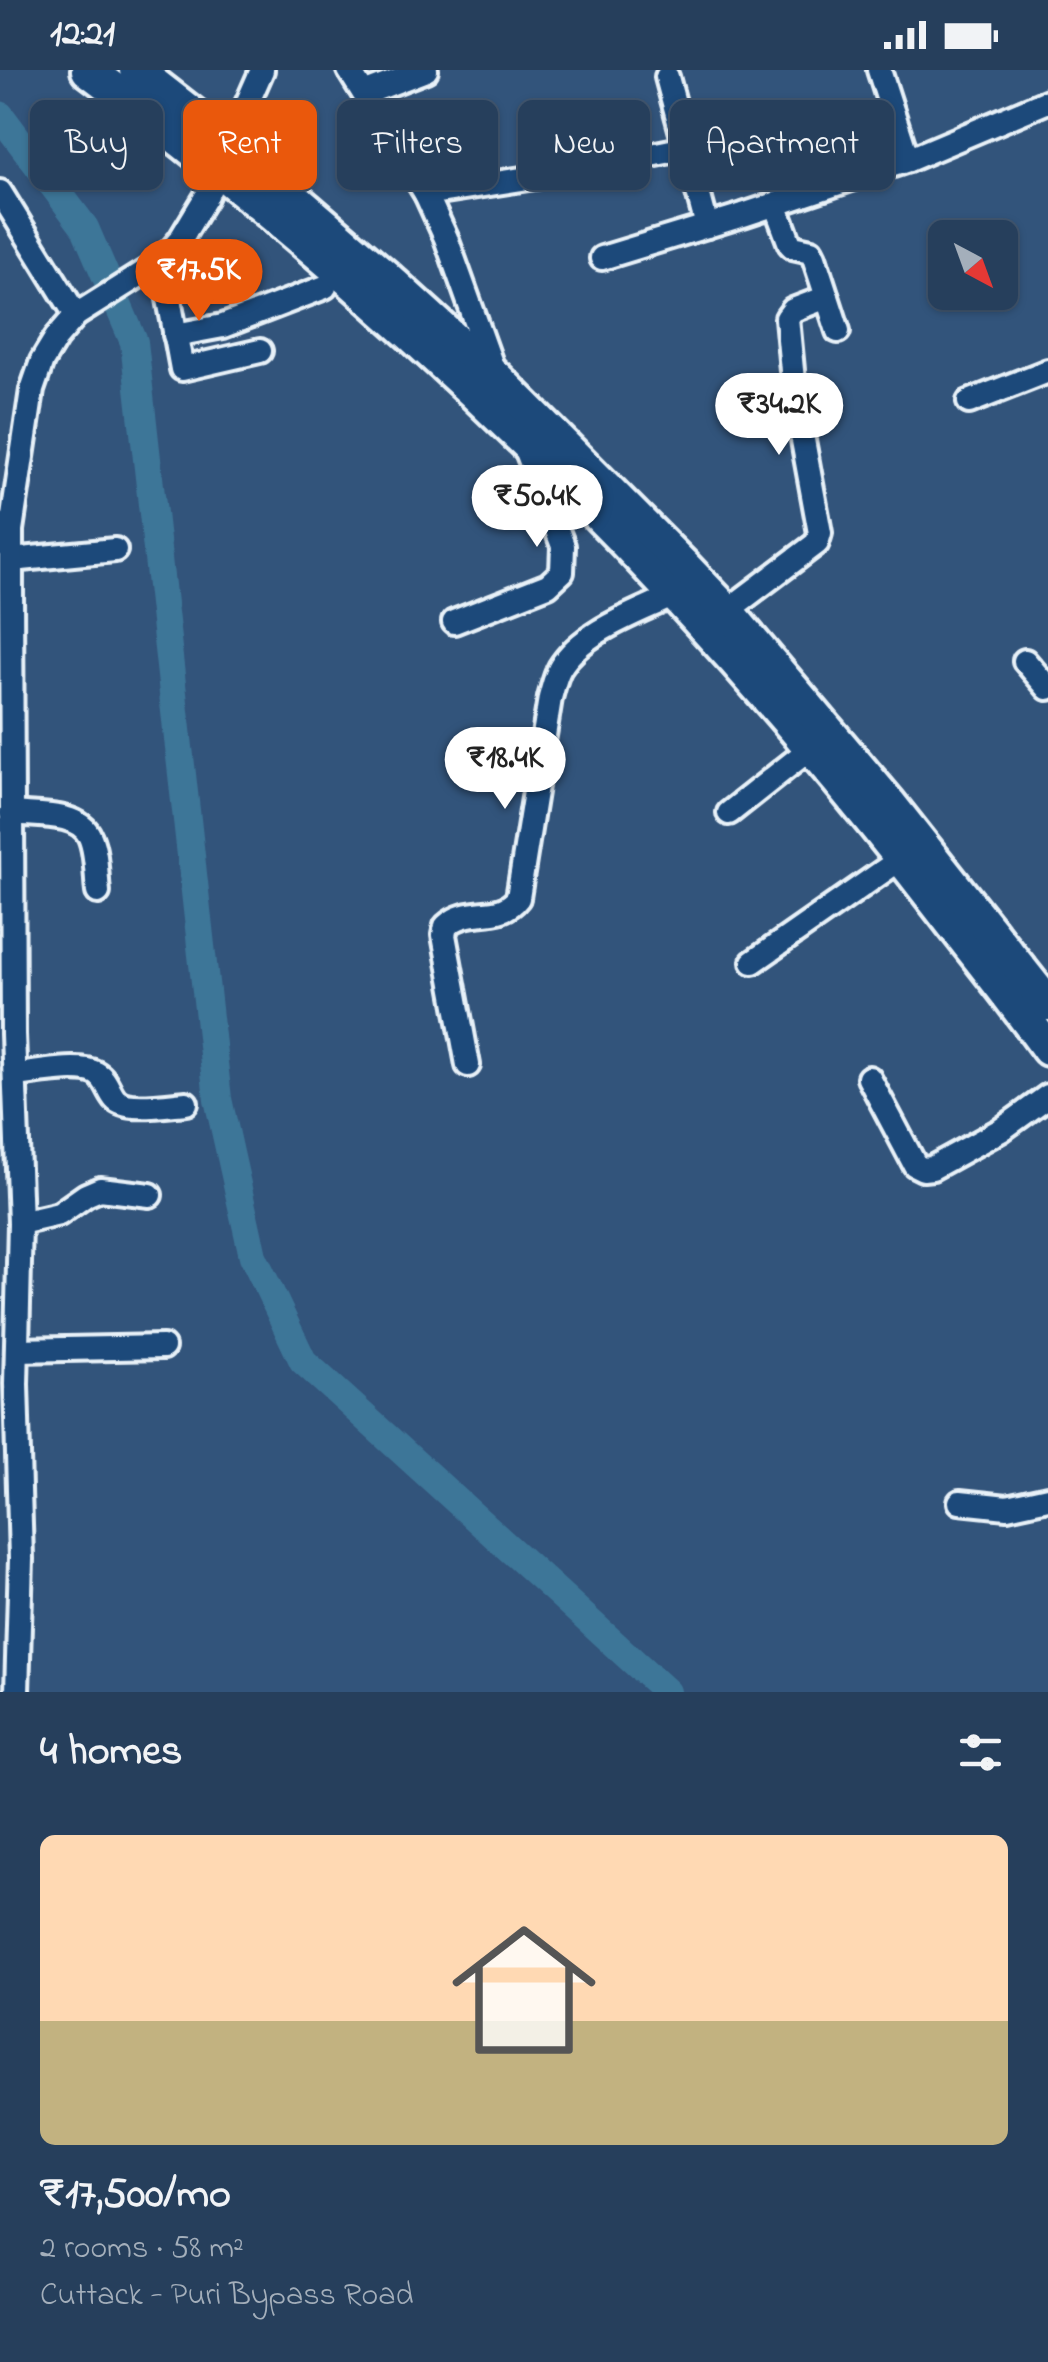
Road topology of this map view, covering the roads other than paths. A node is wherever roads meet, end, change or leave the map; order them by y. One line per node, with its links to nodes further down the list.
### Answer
1 (88, 70): 13 (highway)
2 (136, 70): 12 (highway)
3 (262, 70): 9 (street)
4 (350, 70): 8 (street)
5 (426, 70): 8 (street)
6 (885, 72): 15 (street)
7 (666, 77): 10 (street)
8 (366, 93): 21 (street)
9 (249, 100)
10 (672, 100)
11 (1048, 101): 15 (street)
12 (183, 116)
13 (183, 131)
14 (670, 151): 21 (street)
15 (908, 160): 22 (street)
16 (208, 190): 25 (street)
17 (253, 190): 35 (highway)
18 (268, 190): 33 (highway)
19 (697, 190): 23 (street)
20 (0, 192): 28 (street)
21 (426, 194): 33 (street)
22 (775, 204): 23 (street); 27 (street)
23 (706, 226): 24 (street)
24 (602, 258)
25 (154, 266): 28 (street); 30 (street)
26 (325, 286): 30 (street)
27 (823, 299): 29 (street); 40 (street)
28 (82, 312): 36 (street)
29 (838, 332)
30 (174, 336): 31 (street)
31 (260, 351)
32 (1048, 371): 34 (street)
33 (496, 377): 40 (highway)
34 (969, 402)
35 (522, 438): 39 (highway); 41 (street)
36 (6, 531): 38 (street)
37 (115, 550): 38 (street)
38 (11, 560): 45 (street)
39 (674, 595): 44 (highway); 55 (street)
40 (726, 612): 52 (highway)
41 (454, 622)
42 (1025, 661): 43 (street)
43 (1048, 688)
44 (811, 748): 47 (street); 48 (highway)
45 (5, 790): 46 (street)
46 (11, 813): 49 (street); 50 (street)
47 (729, 813)
48 (902, 858): 51 (street); 54 (highway)
49 (98, 892)
50 (6, 905): 53 (street)
51 (753, 962)
52 (1048, 1004)
53 (7, 1040): 56 (street)
54 (1048, 1049)
55 (468, 1065)
56 (16, 1075): 59 (street); 61 (street)
57 (868, 1078): 58 (street)
58 (1048, 1096)
59 (186, 1103)
60 (150, 1195): 61 (street)
61 (20, 1223): 62 (street)
62 (10, 1260): 63 (street)
63 (12, 1347): 64 (street); 65 (street)
64 (163, 1347)
65 (8, 1390): 68 (street)
66 (1048, 1498): 67 (street)
67 (960, 1502)
68 (17, 1692)

